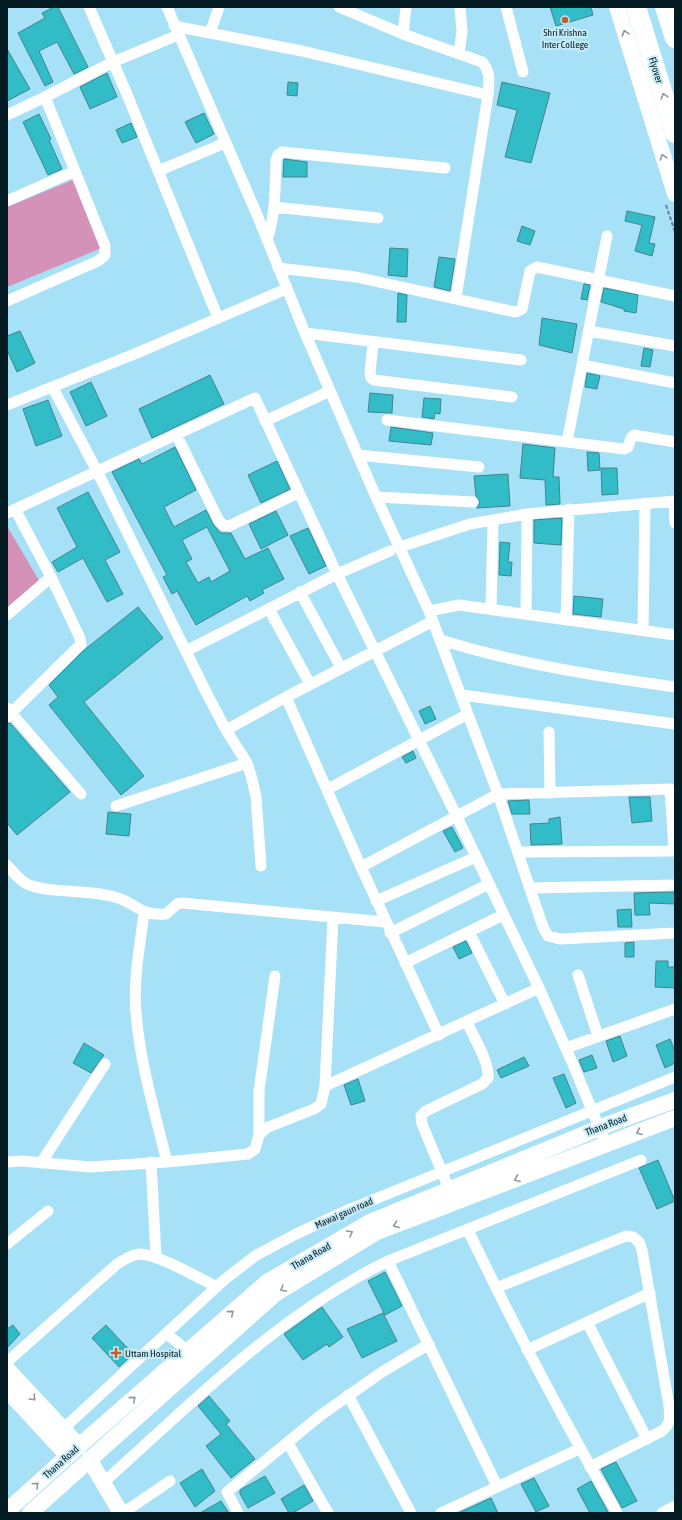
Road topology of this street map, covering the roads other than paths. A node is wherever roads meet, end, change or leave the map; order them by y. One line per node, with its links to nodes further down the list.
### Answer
1 (167, 7): 12 (street)
2 (219, 7): 13 (street)
3 (339, 7): 11 (street)
4 (406, 7): 14 (street)
5 (460, 7): 16 (street)
6 (506, 7): 18 (street)
7 (617, 7): 27 (street, one-way to 7)
8 (636, 7): 22 (highway, Flyover, one-way to 8)
9 (665, 7): 15 (highway)
10 (92, 8): 17 (street)
11 (359, 11): 14 (street)
12 (176, 30): 13 (street); 17 (street); 23 (street)
13 (210, 33): 19 (street)
14 (403, 34): 16 (street)
15 (675, 38)
16 (459, 54): 19 (street)
17 (113, 62): 20 (street); 26 (street)
18 (523, 72)
19 (488, 95): 37 (street)
20 (45, 97): 21 (street); 25 (street)
21 (7, 115)
22 (675, 133)
23 (225, 142): 26 (street); 32 (street)
24 (445, 168): 29 (street)
25 (75, 171): 28 (street); 38 (street)
26 (158, 171): 39 (street)
27 (675, 194)
28 (7, 201)
29 (274, 208): 30 (street); 32 (street)
30 (378, 218)
31 (607, 236): 34 (street)
32 (267, 240): 33 (street)
33 (278, 268): 35 (street); 37 (street)
34 (598, 281): 36 (street); 37 (street); 40 (street)
35 (286, 289): 39 (street); 41 (street)
36 (675, 296)
37 (456, 298)
38 (7, 301)
39 (218, 318): 47 (street)
40 (588, 331): 43 (street); 45 (street)
41 (304, 333): 42 (street); 48 (street)
42 (373, 343): 44 (street); 49 (street)
43 (675, 346)
44 (521, 360)
45 (582, 365): 46 (street); 54 (street)
46 (675, 383)
47 (53, 388): 50 (street); 58 (street)
48 (330, 391): 51 (street); 56 (street)
49 (512, 397)
50 (7, 405)
51 (265, 420): 53 (street); 59 (street)
52 (387, 420): 54 (street)
53 (176, 434): 58 (street); 59 (street)
54 (567, 442): 55 (street)
55 (675, 442)
56 (358, 454): 57 (street); 60 (street)
57 (479, 467)
58 (96, 471): 65 (street); 83 (street)
59 (298, 493): 71 (street)
60 (376, 497): 62 (street); 69 (street)
61 (675, 501): 63 (street); 68 (street)
62 (473, 502)
63 (645, 503): 64 (street); 80 (street)
64 (569, 509): 66 (street); 79 (street)
65 (11, 511): 72 (street)
66 (527, 514): 67 (street); 76 (street)
67 (493, 520): 69 (street); 75 (street)
68 (675, 523)
69 (400, 547): 78 (street)
70 (390, 551): 71 (street)
71 (336, 574): 73 (street); 84 (street)
72 (51, 577): 77 (street); 90 (street)
73 (300, 592): 74 (street); 85 (street)
74 (269, 609): 83 (street); 86 (street)
75 (491, 609): 76 (street); 78 (street)
76 (526, 613): 79 (street)
77 (7, 615)
78 (431, 616): 82 (street); 84 (street)
79 (566, 619): 80 (street)
80 (643, 630): 81 (street)
81 (675, 635)
82 (441, 640): 87 (street); 88 (street)
83 (186, 651): 93 (street)
84 (374, 651): 85 (street); 95 (street)
85 (341, 668): 86 (street)
86 (310, 684): 89 (street)
87 (675, 687)
88 (462, 696): 92 (street); 101 (street)
89 (286, 697): 93 (street); 97 (street)
90 (8, 713): 100 (street)
91 (464, 716): 95 (street)
92 (675, 724)
93 (226, 730): 96 (street)
94 (549, 732): 99 (street)
95 (417, 740): 97 (street); 103 (street)
96 (247, 763): 102 (street); 108 (street)
97 (328, 789): 109 (street)
98 (672, 789): 99 (street); 104 (street)
99 (550, 793): 101 (street)
100 (82, 794)
101 (498, 794): 103 (street); 105 (street)
102 (116, 806)
103 (457, 817): 106 (street); 109 (street)
104 (675, 851): 105 (street)
105 (518, 852): 112 (street)
106 (476, 857): 110 (street); 113 (street)
107 (7, 865): 114 (street)
108 (260, 866)
109 (361, 867): 113 (street)
110 (489, 884): 115 (street); 119 (street)
111 (675, 885): 112 (street)
112 (530, 888): 120 (street)
113 (376, 901): 117 (street)
114 (144, 913): 116 (street); 143 (street)
115 (503, 915): 118 (street); 124 (street)
116 (333, 918): 117 (street); 133 (street)
117 (385, 922): 119 (street)
118 (469, 932): 121 (street); 125 (street)
119 (390, 933): 121 (street)
120 (675, 933)
121 (405, 963): 128 (street)
122 (275, 976): 138 (street)
123 (578, 976): 129 (street)
124 (539, 988): 125 (street); 130 (street)
125 (505, 1004): 127 (street)
126 (675, 1009): 129 (street)
127 (466, 1022): 128 (street); 145 (street)
128 (439, 1035): 133 (street)
129 (598, 1036): 130 (street)
130 (566, 1048): 135 (street)
131 (105, 1064): 144 (street)
132 (675, 1077): 135 (street, Mawai gaun road)
133 (325, 1086): 138 (street)
134 (675, 1100): 137 (street, Thana Road)
135 (592, 1111): 137 (street); 145 (street, Mawai gaun road)
136 (675, 1118): 139 (street, Thana Road, one-way to 139)
137 (599, 1128): 139 (street); 146 (street, Thana Road)
138 (259, 1135): 143 (street)
139 (606, 1144): 159 (street, Thana Road, one-way to 159)
140 (641, 1160): 148 (street)
141 (7, 1162): 144 (street)
142 (151, 1162): 143 (street); 144 (street); 150 (street)
143 (166, 1162)
144 (41, 1163)
145 (442, 1172): 146 (street); 152 (street, Mawai gaun road)
146 (449, 1189): 159 (street, Thana Road, one-way to 146)
147 (48, 1211): 149 (street)
148 (468, 1230): 151 (street); 153 (street)
149 (7, 1244)
150 (156, 1257): 152 (street); 160 (street)
151 (388, 1262): 157 (street); 172 (street)
152 (218, 1287): 156 (street, Mawai gaun road)
153 (496, 1288): 154 (street); 158 (street)
154 (650, 1293): 155 (street); 165 (street)
155 (587, 1322): 158 (street); 165 (street)
156 (167, 1334): 159 (street); 164 (street, Mawai gaun road)
157 (429, 1344): 163 (street); 173 (street)
158 (527, 1350): 167 (street)
159 (194, 1356): 168 (street, Thana Road, one-way to 159); 169 (street, Thana Road)
160 (7, 1362)
161 (7, 1369): 164 (street, one-way to 164)
162 (7, 1390): 168 (street)
163 (348, 1395): 166 (street); 180 (street)
164 (63, 1429): 168 (street)
165 (648, 1439): 170 (street)
166 (288, 1443): 178 (street); 179 (street)
167 (579, 1449): 170 (street); 173 (street)
168 (73, 1451): 175 (street, Thana Road, one-way to 168)
169 (89, 1459): 172 (street); 176 (street, Thana Road)
170 (590, 1467): 182 (street)
171 (170, 1480): 177 (street)
172 (103, 1483): 177 (street)
173 (497, 1486): 181 (street)
174 (675, 1506): 183 (street)
175 (7, 1511)
176 (30, 1513)
177 (122, 1513)
178 (238, 1513)
179 (328, 1513)
180 (411, 1513)
181 (441, 1513)
182 (617, 1513)
183 (662, 1513)

